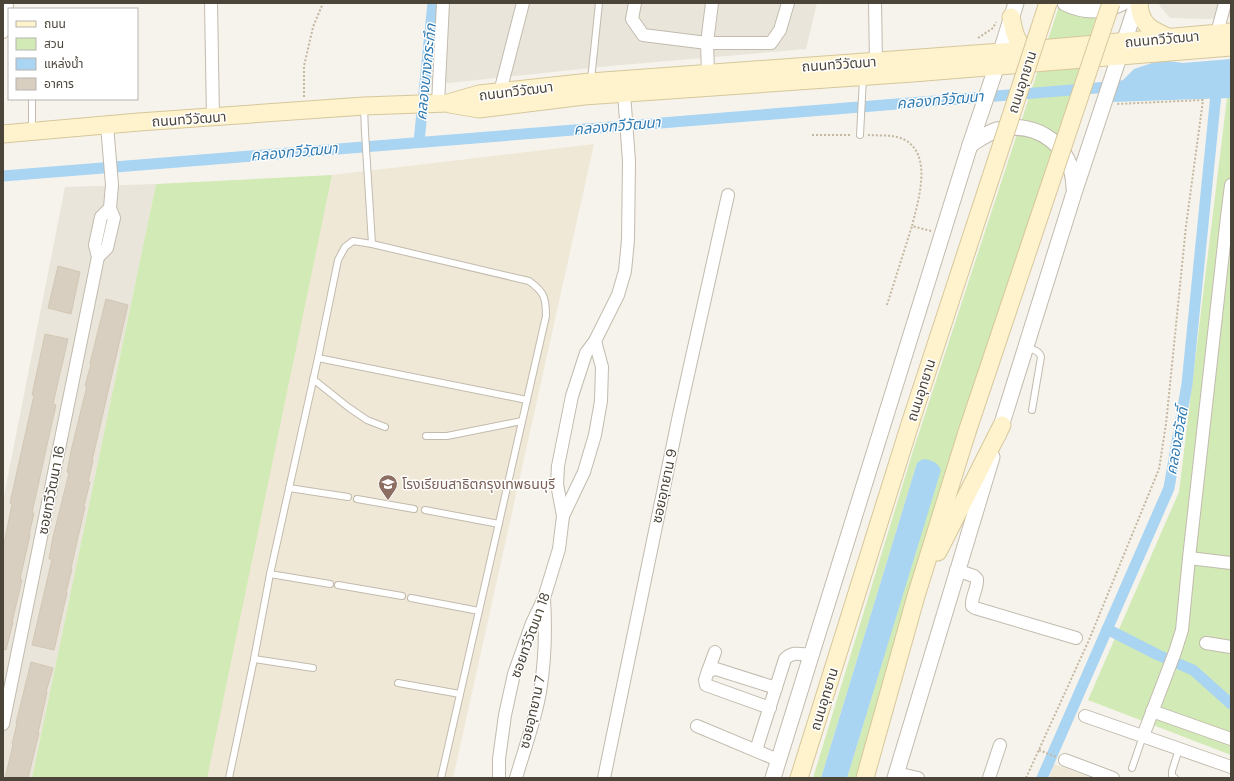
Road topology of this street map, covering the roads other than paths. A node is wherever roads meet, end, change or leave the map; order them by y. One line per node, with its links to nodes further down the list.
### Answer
1 (7, 3): 17 (street)
2 (211, 3): 34 (street)
3 (443, 3): 32 (street)
4 (523, 3): 29 (street)
5 (599, 3): 28 (lane)
6 (635, 3): 20 (street)
7 (712, 3): 20 (street)
8 (788, 3): 20 (street)
9 (876, 3): 24 (street)
10 (1048, 3): 105 (main road, ถนนอุทยาน, bridge)
11 (1065, 3): 13 (street)
12 (1111, 3): 69 (main road, bridge)
13 (1122, 3)
14 (1138, 3): 19 (main road); 23 (street)
15 (1227, 4): 18 (street)
16 (1008, 14): 22 (main road); 25 (street, ถนนอุทยาน)
17 (3, 32)
18 (1224, 33): 19 (main road, ถนนทวีวัฒนา)
19 (1170, 38): 23 (main road, ถนนทวีวัฒนา)
20 (707, 43): 26 (street)
21 (1231, 47): 23 (main road, ถนนทวีวัฒนา)
22 (1028, 50): 23 (main road, ถนนทวีวัฒนา); 25 (main road, ถนนทวีวัฒนา)
23 (1120, 54): 25 (main road, ถนนทวีวัฒนา); 41 (street)
24 (876, 62): 25 (main road, ถนนทวีวัฒนา); 26 (main road, ถนนทวีวัฒนา)
25 (997, 64): 27 (main road, ถนนทวีวัฒนา); 39 (street, ถนนอุทยาน)
26 (708, 73): 28 (main road, ถนนทวีวัฒนา)
27 (863, 81): 30 (main road, ถนนทวีวัฒนา); 38 (lane)
28 (590, 82): 29 (main road, ถนนทวีวัฒนา)
29 (500, 92): 32 (main road, ถนนทวีวัฒนา)
30 (624, 93): 32 (main road, ถนนทวีวัฒนา); 45 (street, ซอยทวีวัฒนา 18)
31 (32, 100): 36 (lane)
32 (432, 104): 33 (main road, ถนนทวีวัฒนา)
33 (364, 106): 34 (main road, ถนนทวีวัฒนา); 44 (lane)
34 (213, 117): 35 (main road, ถนนทวีวัฒนา)
35 (107, 125): 36 (main road, ถนนทวีวัฒนา); 87 (street, ซอยทวีวัฒนา 16)
36 (32, 131): 37 (main road, ถนนทวีวัฒนา)
37 (3, 134)
38 (860, 135)
39 (970, 145): 41 (street); 77 (street, ถนนอุทยาน)
40 (1231, 185): 43 (street)
41 (1074, 193): 46 (street)
42 (728, 195): 103 (street, ซอยอุทยาน 9)
43 (1229, 218): 62 (street)
44 (372, 244): 47 (lane); 49 (lane)
45 (595, 341): 60 (street, ซอยทวีวัฒนา 18); 60 (street, ซอยทวีวัฒนา 18)
46 (1026, 347): 50 (lane); 52 (street)
47 (318, 358): 48 (lane); 49 (lane)
48 (313, 379): 53 (lane); 55 (lane)
49 (527, 400): 51 (lane)
50 (1032, 410)
51 (522, 421): 54 (lane); 61 (lane)
52 (1002, 425): 64 (street); 69 (main road)
53 (385, 427)
54 (426, 436)
55 (289, 488): 56 (lane); 65 (lane)
56 (348, 497)
57 (356, 499): 58 (lane)
58 (414, 509)
59 (425, 510): 61 (lane)
60 (563, 516): 71 (street, ซอยทวีวัฒนา 18)
61 (499, 524): 72 (lane)
62 (1189, 558): 63 (street); 85 (street)
63 (1231, 563)
64 (956, 570): 73 (street); 98 (street)
65 (270, 574): 66 (lane); 78 (lane)
66 (330, 584)
67 (338, 585): 68 (lane)
68 (402, 596)
69 (916, 596): 106 (main road)
70 (411, 598): 72 (lane)
71 (544, 598): 101 (street, ซอยทวีวัฒนา 18); 102 (street, ซอยอุทยาน 7)
72 (479, 611): 83 (lane)
73 (1076, 638)
74 (1206, 643): 75 (street)
75 (1231, 647)
76 (715, 652): 80 (street)
77 (811, 655): 82 (street); 94 (street, ถนนอุทยาน)
78 (254, 658): 79 (lane); 99 (lane)
79 (313, 668)
80 (708, 670): 82 (street); 84 (street)
81 (398, 683): 83 (lane)
82 (776, 688): 84 (street)
83 (460, 694): 100 (lane)
84 (770, 708): 93 (street)
85 (1152, 711): 89 (street); 90 (street)
86 (1085, 716): 89 (street)
87 (3, 724)
88 (697, 726): 93 (street)
89 (1143, 736): 92 (street); 97 (lane)
90 (1231, 739)
91 (1000, 745): 108 (street)
92 (1179, 749): 96 (street); 110 (lane)
93 (756, 750): 94 (street)
94 (778, 760): 104 (street, ถนนอุทยาน)
95 (1065, 760): 109 (street)
96 (1231, 767)
97 (1132, 768)
98 (895, 775): 107 (street)
99 (229, 778)
100 (441, 778)
101 (499, 778)
102 (516, 778)
103 (604, 778)
104 (773, 778)
105 (799, 778)
106 (865, 778)
107 (918, 778)
108 (989, 778)
109 (1113, 778)
110 (1175, 778)

